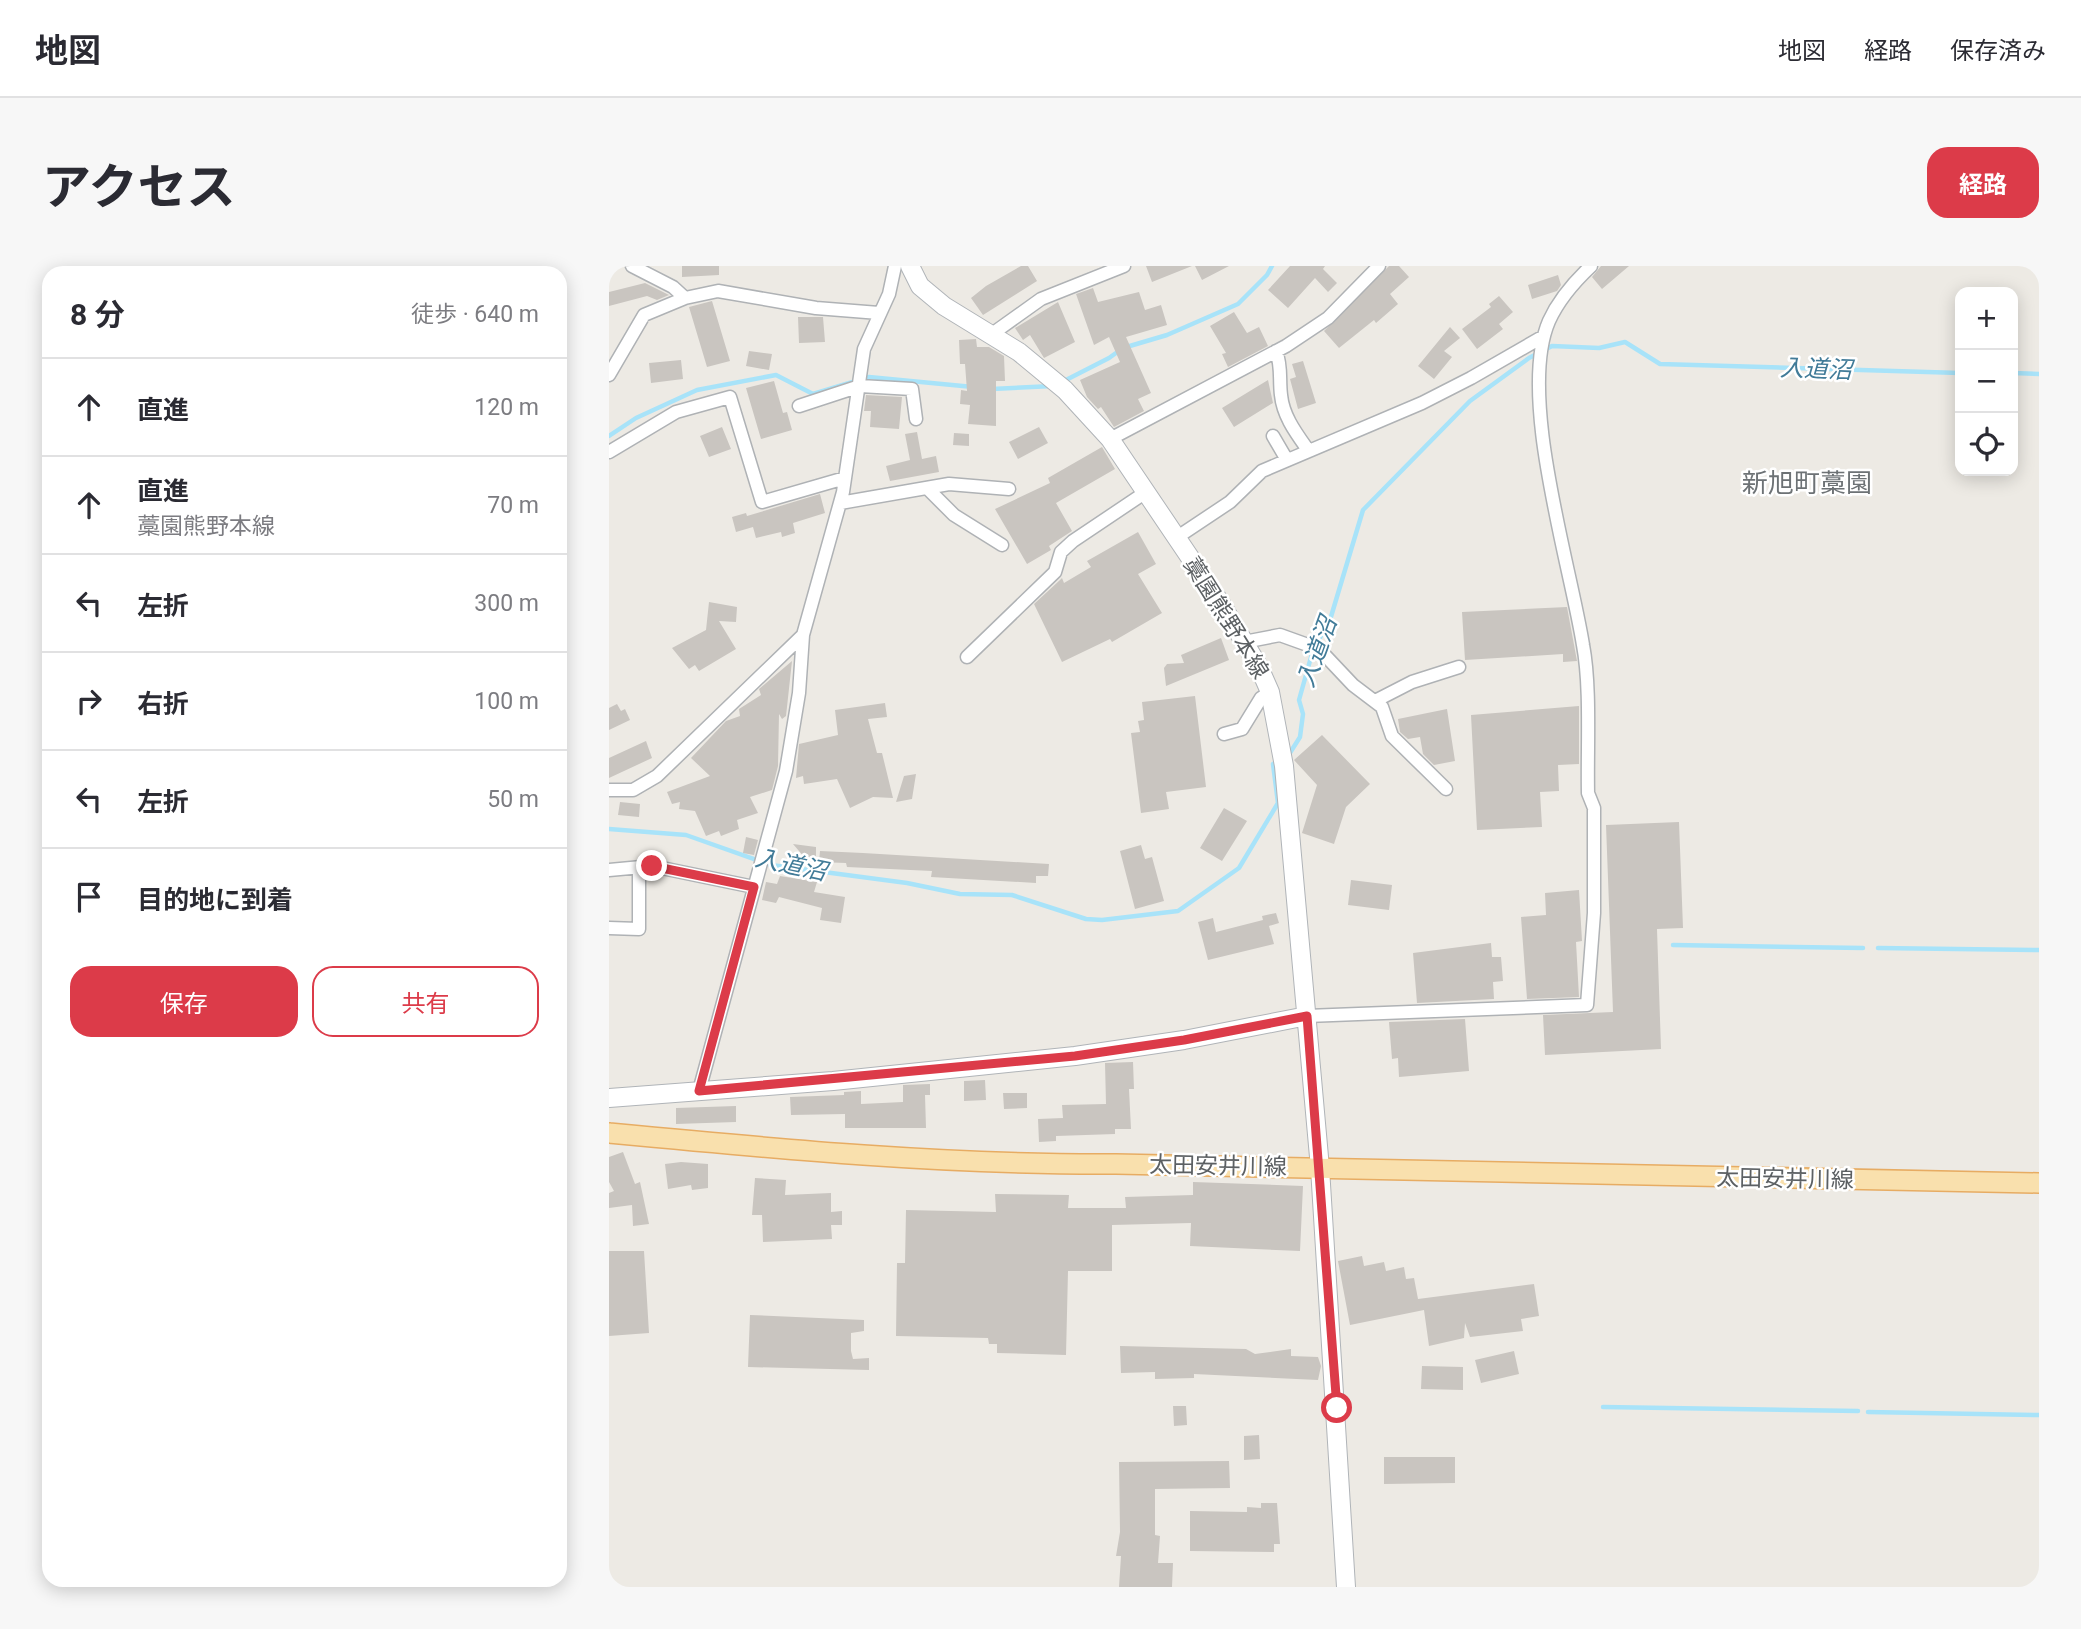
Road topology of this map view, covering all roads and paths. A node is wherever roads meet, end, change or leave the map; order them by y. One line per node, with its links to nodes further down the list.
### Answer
1 (632, 266): 7 (street)
2 (895, 266): 8 (street)
3 (910, 266): 9 (street, 藁園熊野本線)
4 (1124, 266): 9 (street)
5 (1380, 266): 11 (street)
6 (1591, 266): 10 (street)
7 (685, 298): 8 (street); 12 (street)
8 (879, 313): 13 (street)
9 (992, 334): 17 (street, 藁園熊野本線)
10 (1544, 338): 18 (street); 41 (street)
11 (1276, 351): 17 (street); 18 (street)
12 (609, 375)
13 (860, 386): 14 (street); 15 (street); 21 (street)
14 (799, 406)
15 (916, 419)
16 (1273, 436): 20 (street)
17 (1110, 439): 24 (street, 藁園熊野本線)
18 (1308, 450): 20 (street)
19 (609, 452): 21 (street)
20 (1287, 460): 26 (street)
21 (845, 478): 25 (street)
22 (927, 488): 23 (street); 25 (street); 27 (street)
23 (1009, 489)
24 (1146, 492): 26 (street, 藁園熊野本線); 30 (street)
25 (840, 503): 28 (street)
26 (1176, 538): 29 (street, 藁園熊野本線)
27 (1002, 545)
28 (803, 635): 36 (street); 39 (street)
29 (1244, 642): 32 (street, 藁園熊野本線); 33 (street)
30 (967, 657)
31 (1459, 667): 33 (street)
32 (1270, 692): 34 (street); 41 (street, 藁園熊野本線)
33 (1375, 701): 35 (street)
34 (1224, 734)
35 (1446, 789)
36 (609, 790)
37 (639, 867): 38 (street); 39 (street); 40 (street)
38 (609, 870)
39 (754, 887): 42 (street)
40 (609, 928)
41 (1307, 1016): 42 (street); 45 (street, 藁園熊野本線)
42 (699, 1091): 43 (street)
43 (609, 1098)
44 (609, 1133): 45 (main road, 太田安井川線)
45 (1320, 1168): 46 (main road, 太田安井川線); 47 (street, 藁園熊野本線)
46 (2039, 1183)
47 (1346, 1587)

